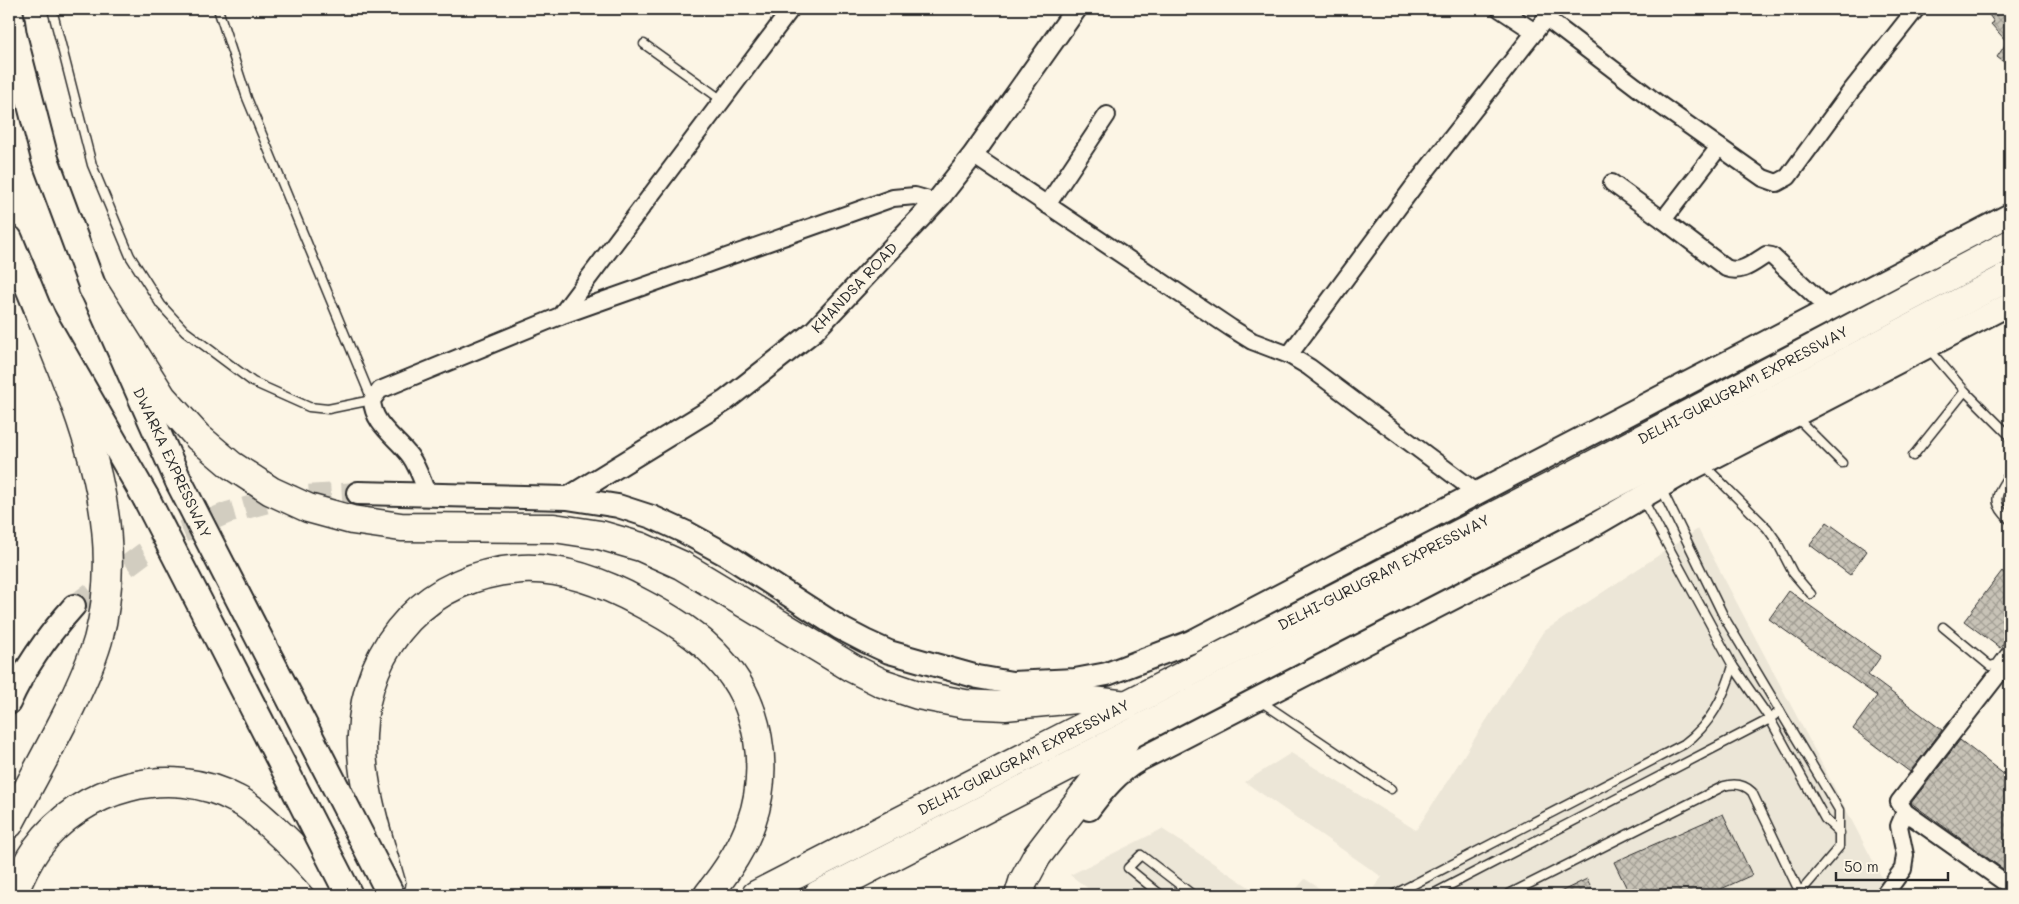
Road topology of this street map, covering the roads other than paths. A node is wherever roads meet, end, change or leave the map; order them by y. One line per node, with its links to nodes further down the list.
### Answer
1 (9, 9): 23 (highway, DWARKA EXPRESSWAY)
2 (52, 9): 31 (lane)
3 (218, 9): 31 (lane)
4 (790, 9): 11 (street)
5 (1076, 9): 14 (street, KHANDSA ROAD)
6 (1500, 9): 9 (street)
7 (1916, 9): 13 (street)
8 (1550, 14): 9 (street); 13 (street)
9 (1535, 32): 29 (street)
10 (644, 44): 11 (lane)
11 (722, 100): 27 (street)
12 (1107, 115): 17 (street)
13 (1718, 147): 19 (street)
14 (973, 155): 16 (street, KHANDSA ROAD); 17 (street)
15 (1612, 183): 19 (street)
16 (936, 202): 27 (street); 42 (street, KHANDSA ROAD)
17 (1047, 205): 29 (street)
18 (2010, 215): 25 (main road)
19 (1663, 220): 25 (street)
20 (9, 239): 26 (highway)
21 (2010, 244): 52 (highway, DELHI-GURUGRAM EXPRESSWAY)
22 (2010, 276): 55 (highway, DELHI-GURUGRAM EXPRESSWAY)
23 (93, 288): 52 (highway); 66 (highway, DWARKA EXPRESSWAY, bridge)
24 (2010, 304): 28 (main road)
25 (1829, 309): 38 (main road)
26 (39, 312): 58 (highway); 65 (highway, bridge)
27 (560, 316): 31 (street)
28 (1927, 347): 30 (lane); 32 (main road)
29 (1289, 355): 38 (street)
30 (1965, 391): 33 (lane); 34 (lane)
31 (372, 400): 41 (street)
32 (1794, 416): 35 (main road); 36 (lane)
33 (2010, 436)
34 (1913, 456)
35 (1702, 463): 39 (main road); 44 (lane)
36 (1842, 463)
37 (2010, 473): 43 (lane)
38 (1476, 492): 42 (main road)
39 (1651, 492): 49 (lane); 50 (main road); 53 (lane)
40 (358, 493): 41 (main road)
41 (428, 495): 42 (main road)
42 (567, 498)
43 (2010, 520)
44 (1811, 594)
45 (74, 606): 51 (main road)
46 (1942, 627): 47 (lane)
47 (2010, 646)
48 (2010, 659): 57 (street)
49 (1733, 666): 54 (lane); 73 (lane)
50 (1257, 699): 56 (lane); 60 (main road)
51 (9, 703)
52 (1127, 705): 68 (highway, DELHI-GURUGRAM EXPRESSWAY)
53 (1780, 711): 54 (lane); 59 (lane)
54 (1770, 719): 59 (lane); 74 (lane)
55 (1130, 734): 60 (highway); 69 (highway, DELHI-GURUGRAM EXPRESSWAY)
56 (1391, 789)
57 (1905, 812): 61 (street); 76 (street)
58 (9, 824)
59 (1840, 833): 62 (lane)
60 (1030, 869): 70 (highway)
61 (2010, 886)
62 (1799, 894): 75 (lane)
63 (13, 895): 64 (highway)
64 (337, 895)
65 (349, 895)
66 (393, 895): 67 (highway)
67 (708, 895)
68 (756, 895)
69 (818, 895)
70 (1019, 895)
71 (1161, 895): 72 (lane)
72 (1193, 895)
73 (1394, 895)
74 (1431, 895)
75 (1507, 895)
76 (1884, 895)

